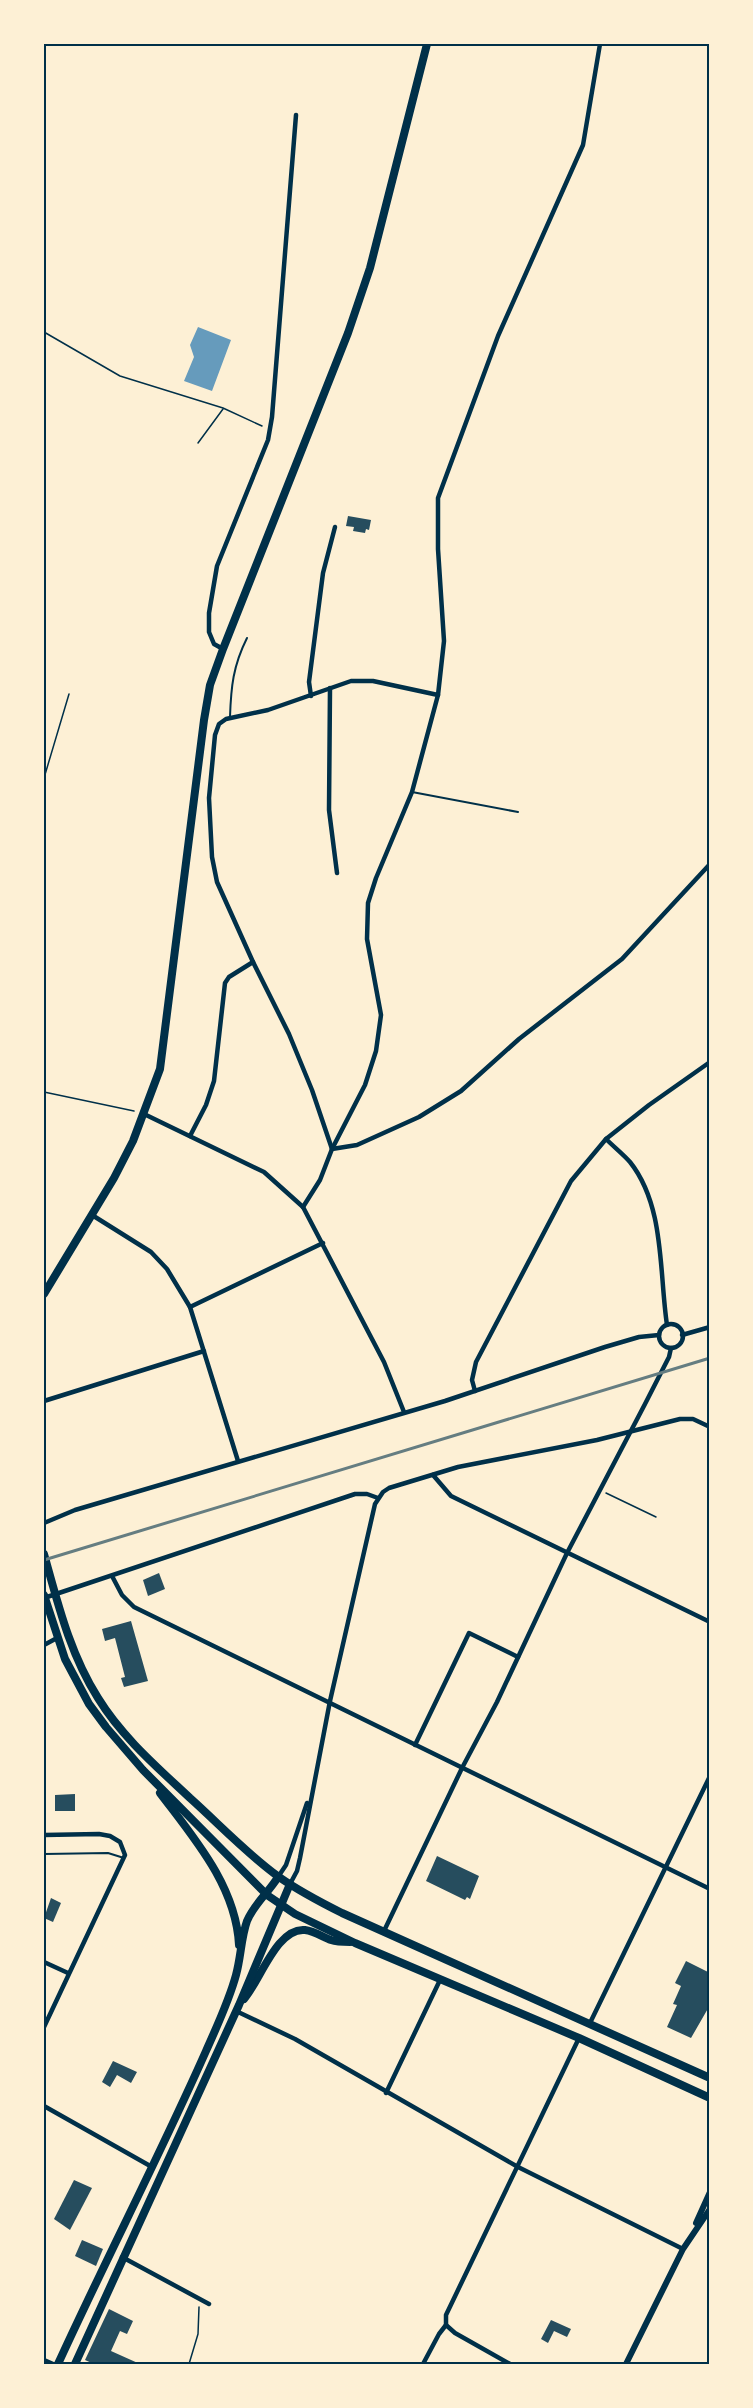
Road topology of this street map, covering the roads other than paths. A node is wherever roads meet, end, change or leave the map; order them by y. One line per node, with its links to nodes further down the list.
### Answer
1 (427, 44): 6 (main road)
2 (600, 44): 8 (street)
3 (296, 116): 6 (street)
4 (335, 527): 9 (street)
5 (247, 638): 10 (lane)
6 (223, 649): 17 (main road)
7 (330, 688): 8 (street); 9 (street); 14 (street)
8 (438, 695): 11 (street)
9 (311, 696): 10 (street)
10 (230, 717): 15 (street)
11 (412, 792): 12 (lane); 20 (street)
12 (518, 812)
13 (710, 864): 20 (street)
14 (337, 873)
15 (253, 962): 18 (street); 20 (street)
16 (709, 1063): 19 (street)
17 (144, 1114): 18 (street); 22 (main road)
18 (190, 1136): 21 (street)
19 (606, 1139): 26 (street); 32 (street)
20 (332, 1149): 21 (street)
21 (303, 1207): 23 (street)
22 (92, 1215): 24 (main road); 25 (street)
23 (323, 1243): 25 (street); 34 (street)
24 (44, 1292)
25 (189, 1307): 31 (street)
26 (667, 1325): 28 (street); 29 (street)
27 (710, 1327): 29 (street)
28 (659, 1335): 30 (street); 32 (street)
29 (682, 1335): 30 (street)
30 (671, 1348): 36 (street)
31 (204, 1351): 33 (street); 37 (street)
32 (475, 1391): 34 (street)
33 (44, 1401)
34 (404, 1412): 37 (street)
35 (710, 1426): 36 (street)
36 (630, 1433): 38 (street); 41 (street)
37 (238, 1461): 40 (street)
38 (433, 1475): 39 (street); 41 (street)
39 (378, 1498): 43 (street); 50 (street)
40 (44, 1522)
41 (567, 1553): 46 (street); 49 (street)
42 (44, 1554): 44 (main road)
43 (112, 1576): 44 (street); 50 (street)
44 (56, 1595): 45 (street); 60 (main road)
45 (44, 1597): 47 (main road)
46 (710, 1622)
47 (57, 1638): 48 (street); 53 (main road)
48 (44, 1645)
49 (518, 1657): 51 (street); 52 (street)
50 (330, 1701): 51 (street); 55 (street)
51 (415, 1745): 52 (street)
52 (462, 1768): 59 (street); 65 (street)
53 (143, 1770): 63 (main road); 67 (main road)
54 (710, 1776): 59 (street)
55 (314, 1783): 60 (street); 61 (street)
56 (44, 1834): 58 (street)
57 (44, 1854): 58 (lane)
58 (124, 1858): 69 (street)
59 (665, 1867): 62 (street); 72 (street)
60 (279, 1877): 61 (main road); 63 (main road)
61 (290, 1884): 64 (main road); 65 (main road)
62 (710, 1889)
63 (267, 1894): 64 (main road); 67 (main road)
64 (281, 1905): 66 (main road); 71 (main road)
65 (383, 1932): 72 (main road)
66 (355, 1943): 70 (main road); 71 (main road)
67 (240, 1958): 79 (main road)
68 (44, 1962): 69 (street)
69 (68, 1973): 73 (street)
70 (440, 1980): 74 (main road); 76 (street)
71 (237, 2008): 76 (street); 85 (main road)
72 (590, 2023): 75 (main road)
73 (44, 2027)
74 (579, 2038): 77 (main road); 80 (street)
75 (710, 2078)
76 (386, 2092): 80 (street)
77 (710, 2098)
78 (44, 2106): 79 (street)
79 (152, 2167): 90 (main road)
80 (518, 2167): 84 (street); 87 (street)
81 (710, 2192): 83 (street)
82 (710, 2209): 83 (street)
83 (693, 2232): 84 (street)
84 (683, 2249): 94 (street)
85 (122, 2257): 86 (street); 91 (main road)
86 (209, 2304)
87 (446, 2325): 92 (street); 93 (street)
88 (44, 2360): 89 (street)
89 (53, 2364)
90 (58, 2364)
91 (75, 2364)
92 (423, 2364)
93 (510, 2364)
94 (626, 2364)

